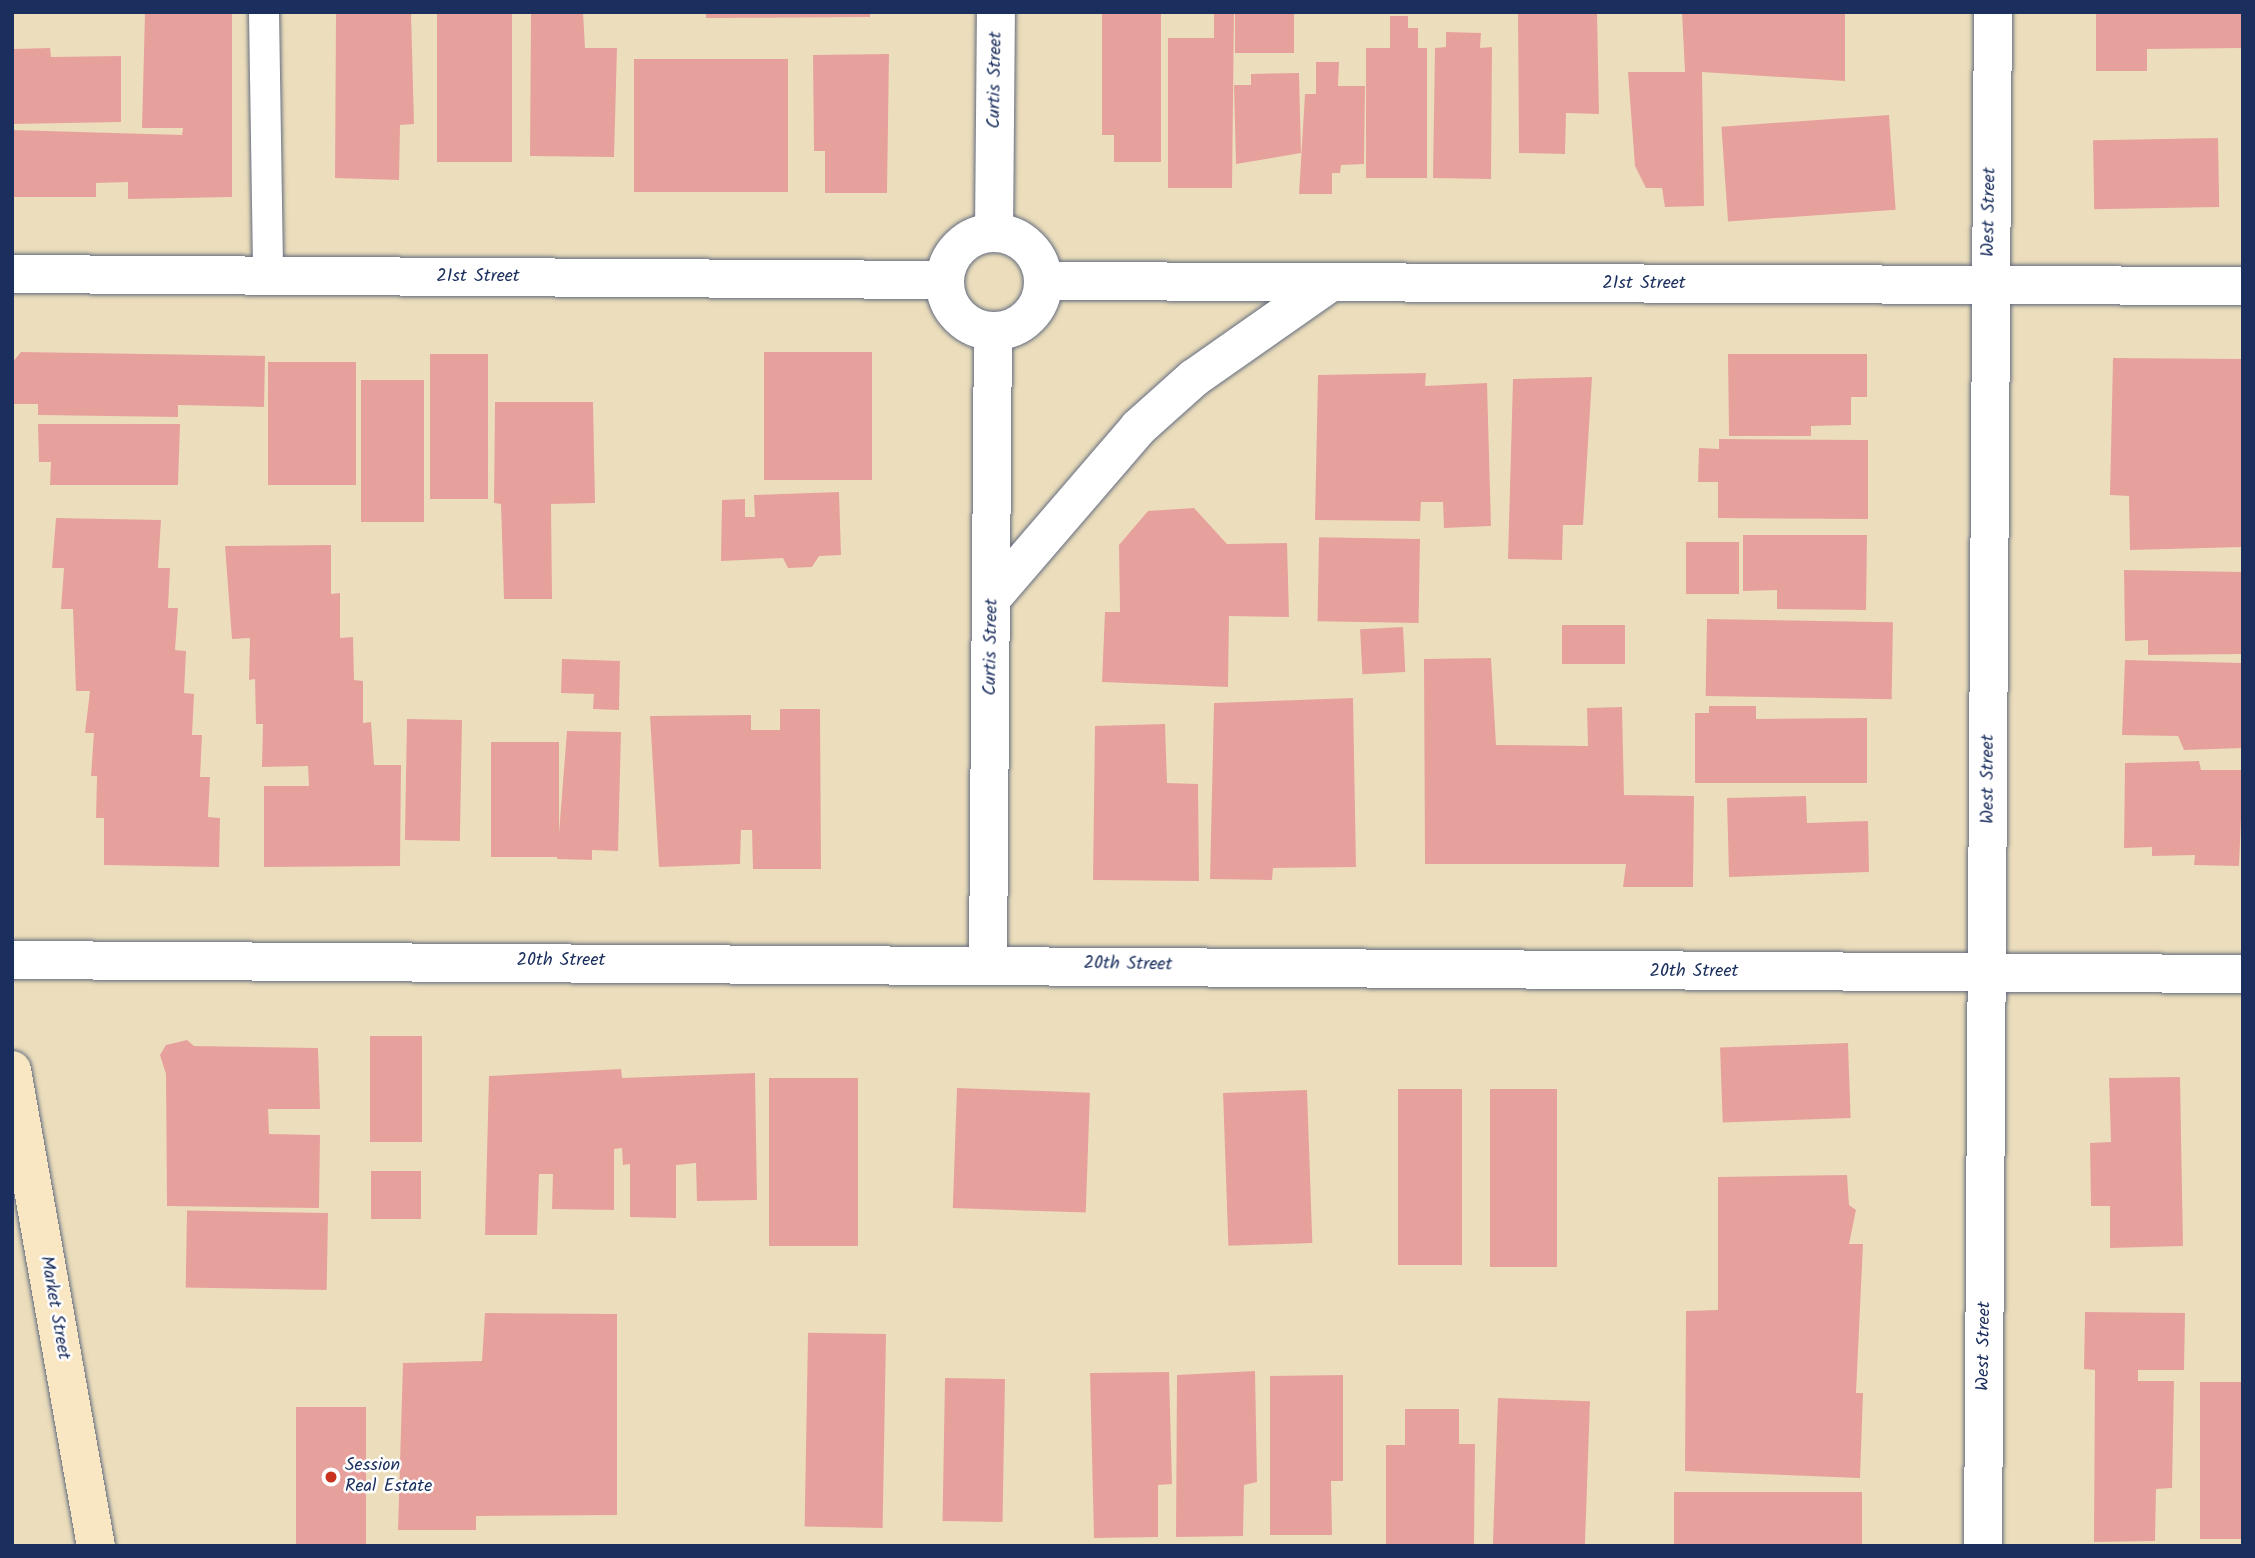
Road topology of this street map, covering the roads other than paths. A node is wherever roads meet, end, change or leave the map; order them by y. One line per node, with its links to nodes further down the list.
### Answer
1 (264, 12): 6 (lane)
2 (996, 12): 4 (street, Curtis Street)
3 (1993, 12): 10 (street, West Street)
4 (994, 233): 7 (street); 8 (street)
5 (12, 274): 6 (street, 21st Street)
6 (268, 276): 7 (street, 21st Street)
7 (944, 280): 12 (street)
8 (1044, 281): 9 (street, 21st Street); 12 (street)
9 (1328, 284): 10 (street, 21st Street); 13 (street)
10 (1989, 285): 11 (street, 21st Street); 16 (street, West Street)
11 (2243, 286)
12 (993, 332): 13 (street, Curtis Street)
13 (992, 598): 15 (street, Curtis Street)
14 (12, 960): 15 (street, 20th Street)
15 (988, 962): 16 (street, 20th Street)
16 (1989, 974): 17 (street, 20th Street); 20 (street, West Street)
17 (2243, 974)
18 (12, 1070): 19 (main road, Market Street)
19 (96, 1546)
20 (1983, 1546)

